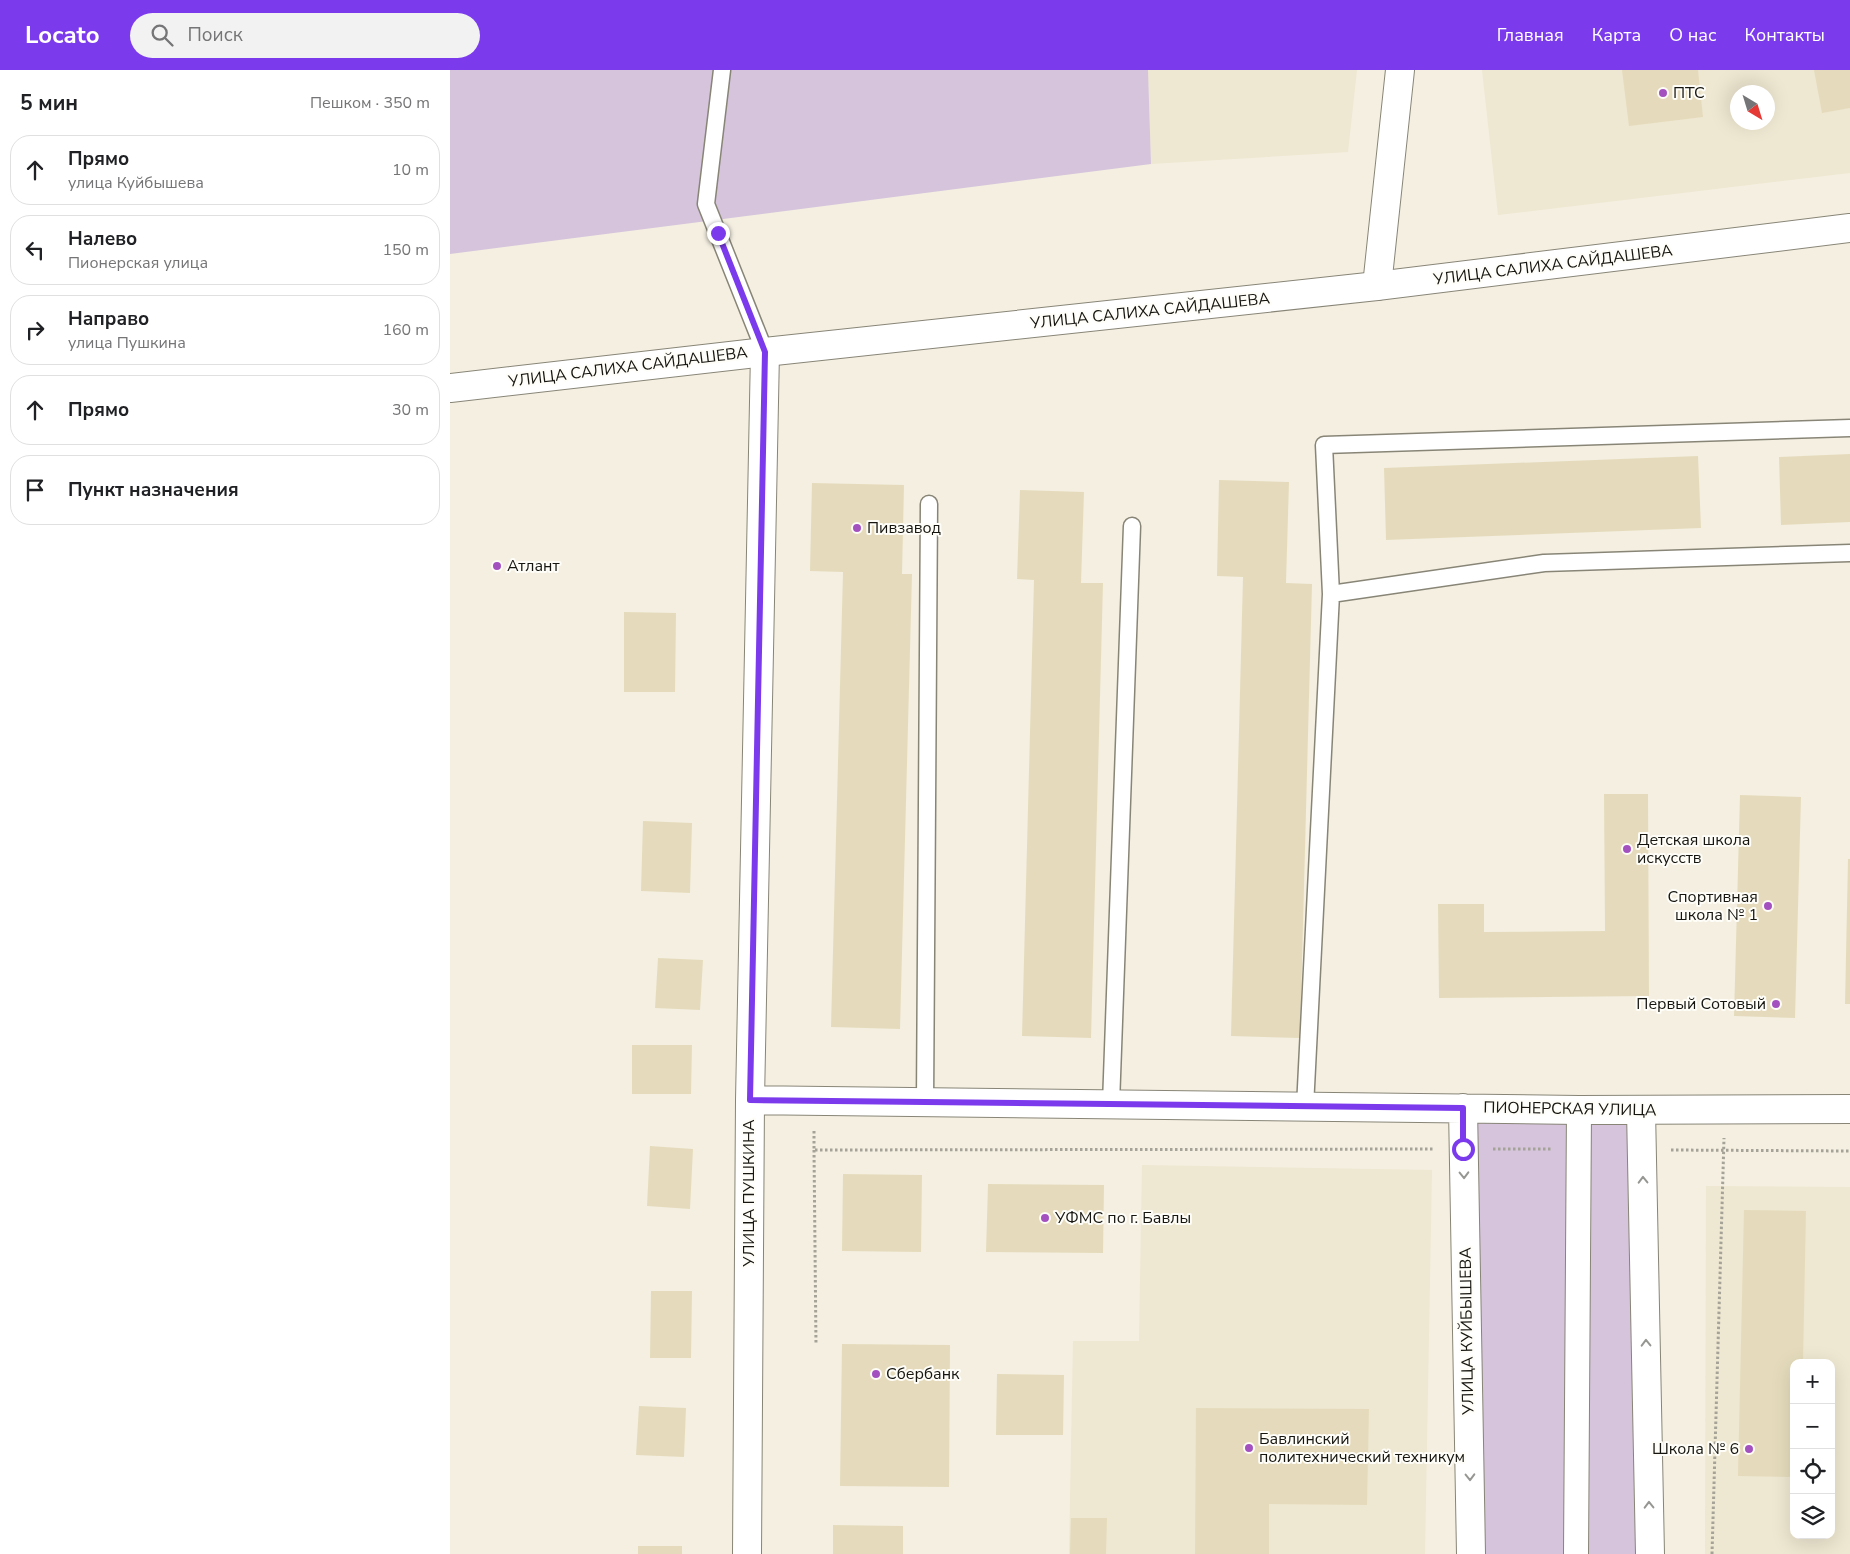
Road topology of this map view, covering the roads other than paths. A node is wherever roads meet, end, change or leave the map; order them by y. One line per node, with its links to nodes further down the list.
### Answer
1 (722, 70): 5 (lane)
2 (1400, 70): 4 (main road)
3 (1850, 228): 4 (main road, УЛИЦА САЛИХА САЙДАШЕВА)
4 (1377, 286): 5 (main road, УЛИЦА САЛИХА САЙДАШЕВА)
5 (765, 352): 6 (main road, УЛИЦА САЛИХА САЙДАШЕВА); 12 (main road, УЛИЦА ПУШКИНА)
6 (450, 388)
7 (1850, 428): 11 (lane)
8 (929, 504): 13 (lane)
9 (1132, 526): 14 (lane)
10 (1850, 553): 11 (lane)
11 (1331, 594): 15 (lane)
12 (750, 1100): 13 (main road, ПИОНЕРСКАЯ УЛИЦА); 20 (main road, УЛИЦА ПУШКИНА)
13 (925, 1102): 14 (main road, ПИОНЕРСКАЯ УЛИЦА)
14 (1111, 1104): 15 (main road, ПИОНЕРСКАЯ УЛИЦА)
15 (1305, 1107): 16 (main road, ПИОНЕРСКАЯ УЛИЦА)
16 (1463, 1108): 18 (main road, ПИОНЕРСКАЯ УЛИЦА); 21 (main road, УЛИЦА КУЙБЫШЕВА, one-way to 21)
17 (1850, 1109): 19 (main road, ПИОНЕРСКАЯ УЛИЦА)
18 (1579, 1110): 19 (main road, ПИОНЕРСКАЯ УЛИЦА); 22 (street)
19 (1641, 1110): 23 (main road, one-way to 19)
20 (747, 1554)
21 (1472, 1554)
22 (1576, 1554)
23 (1650, 1554)

